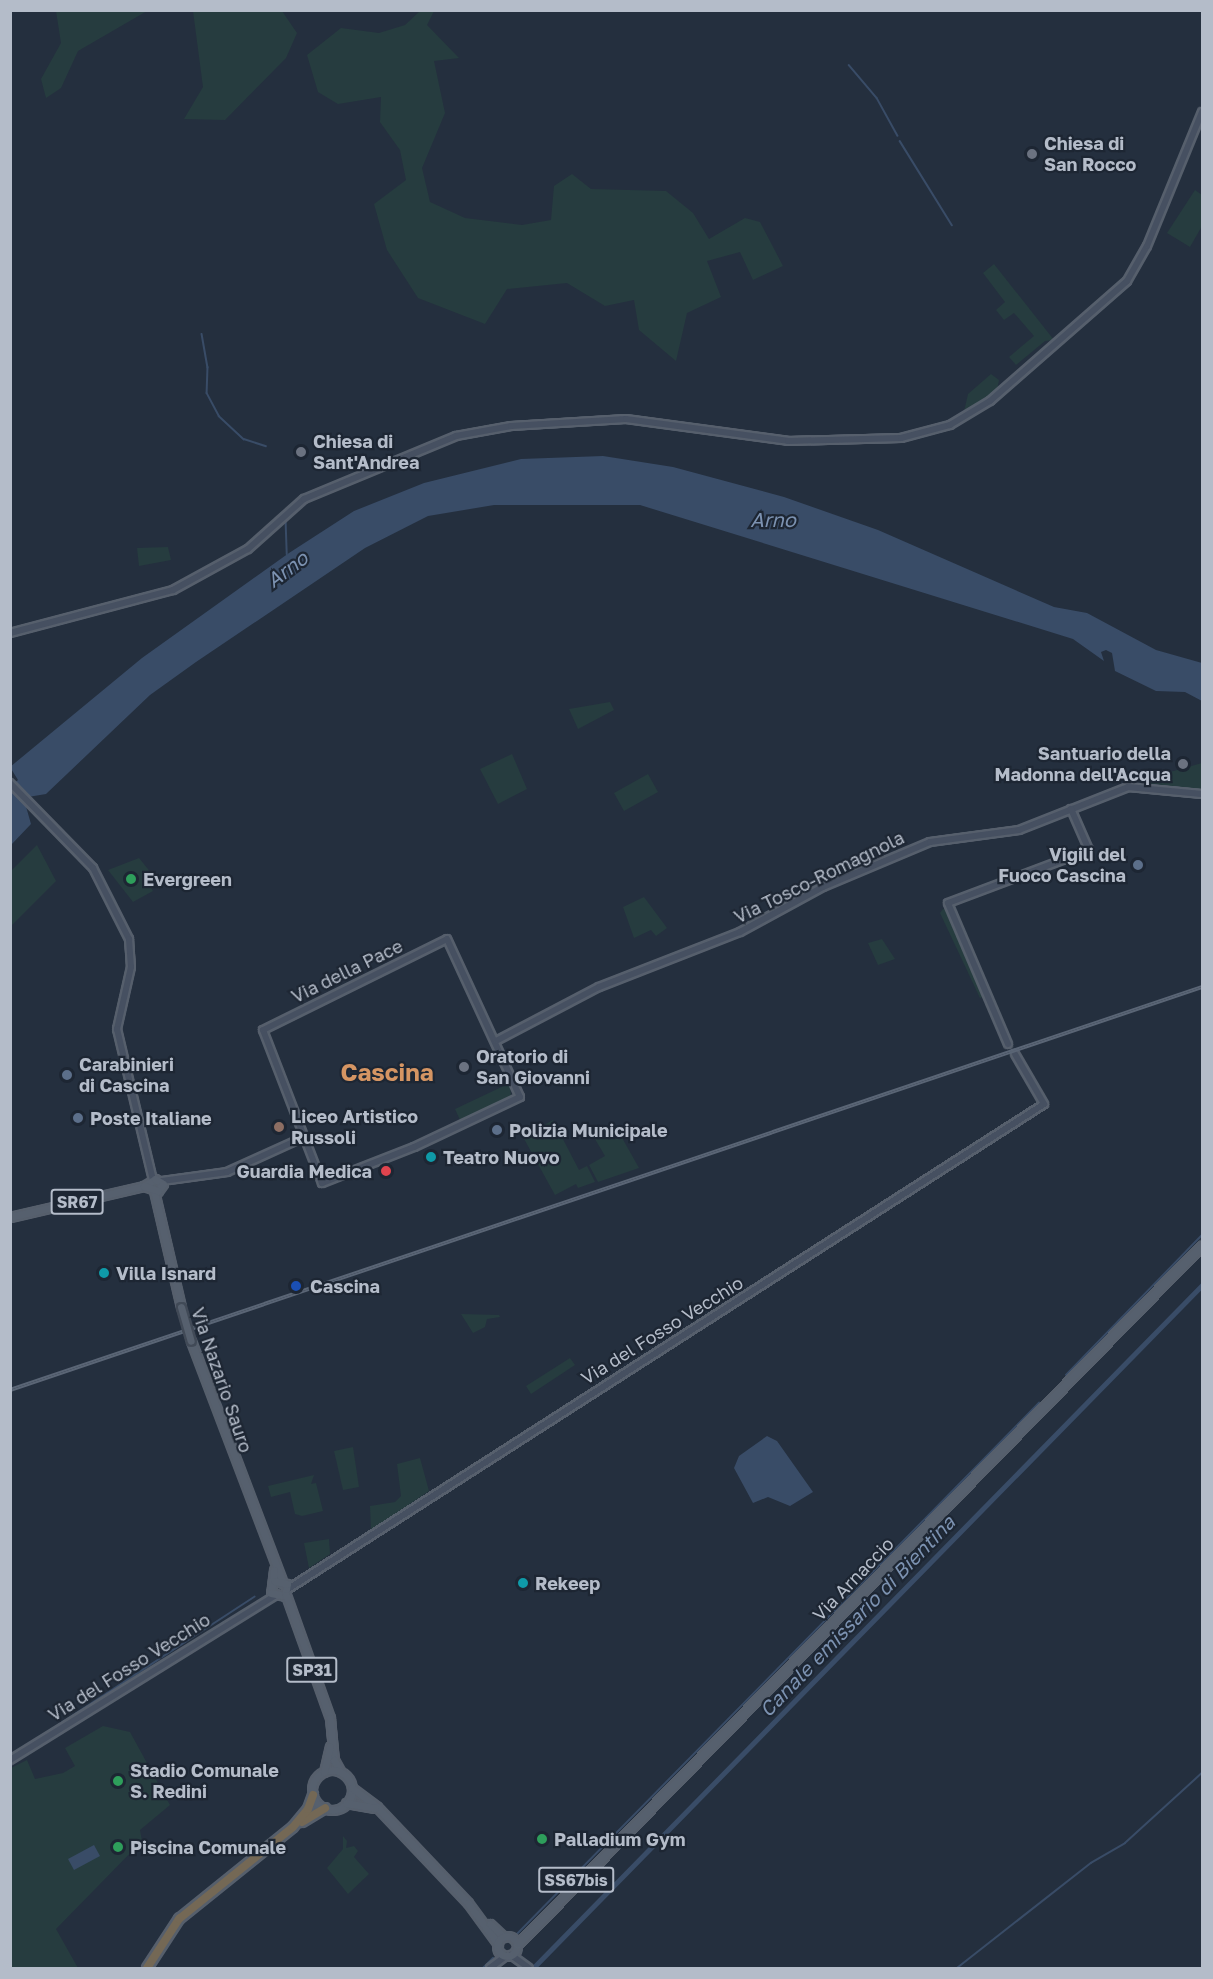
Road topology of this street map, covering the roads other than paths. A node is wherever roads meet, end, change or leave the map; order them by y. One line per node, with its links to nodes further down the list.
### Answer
1 (1203, 112): 2 (main road)
2 (10, 633)
3 (10, 783): 12 (main road, Via Nazario Sauro)
4 (1203, 794): 5 (main road, Via Tosco-Romagnola)
5 (1071, 809): 6 (main road, Via Tosco-Romagnola); 7 (main road)
6 (496, 1041): 9 (main road, Via della Pace); 10 (main road)
7 (1008, 1044)
8 (1015, 1054): 15 (main road, Via del Fosso Vecchio)
9 (299, 1125): 10 (main road); 11 (main road)
10 (304, 1137): 11 (main road, SR67)
11 (293, 1138): 12 (main road, SR67)
12 (157, 1186): 13 (main road, SR67); 15 (main road, Via Nazario Sauro / SP31, bridge)
13 (10, 1217)
14 (1203, 1245): 26 (main road, Via Arnaccio / SS67bis)
15 (280, 1589): 16 (main road, Via Nazario Sauro / SP31); 17 (main road, Via del Fosso Vecchio)
16 (331, 1736): 18 (main road, Via Nazario Sauro / SP31); 19 (main road, Via Nazario Sauro)
17 (10, 1760)
18 (324, 1772): 19 (main road); 21 (main road, Via Nazario Sauro / SP31)
19 (340, 1772): 20 (main road, Via Nazario Sauro)
20 (352, 1788): 22 (main road); 24 (main road, Via Nazario Sauro)
21 (313, 1795): 23 (main road); 28 (highway)
22 (346, 1803): 23 (main road, Via Nazario Sauro); 24 (main road, Via Nazario Sauro)
23 (325, 1808): 28 (highway)
24 (382, 1812): 25 (main road, Via Nazario Sauro)
25 (404, 1835): 26 (main road, Via Nazario Sauro); 26 (main road, Via Nazario Sauro / SS67bis)
26 (509, 1949): 27 (main road, Via Arnaccio / SS67bis); 29 (main road)
27 (492, 1966)
28 (149, 1968)
29 (529, 1968)

